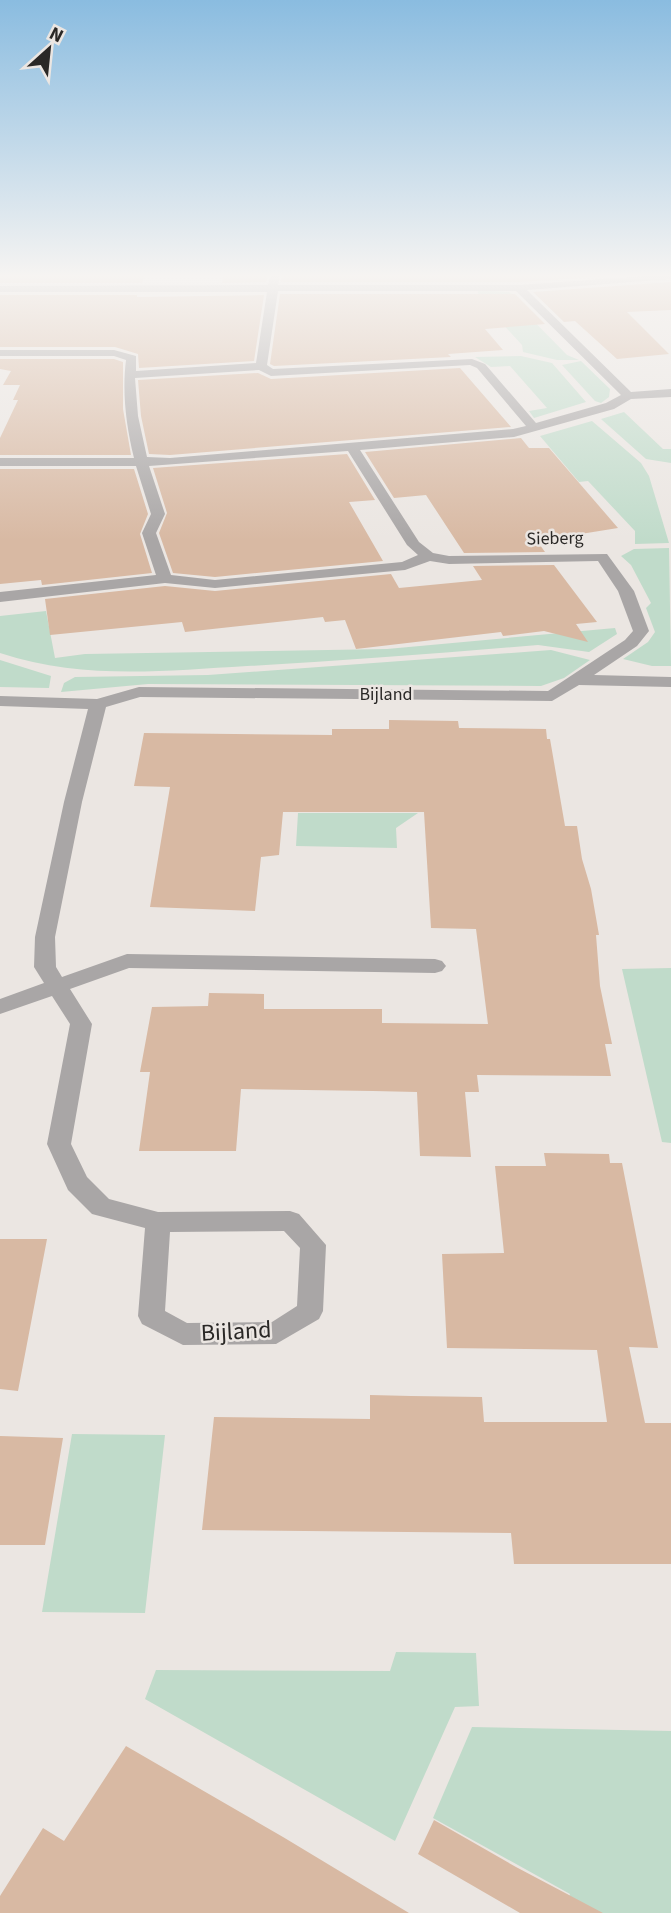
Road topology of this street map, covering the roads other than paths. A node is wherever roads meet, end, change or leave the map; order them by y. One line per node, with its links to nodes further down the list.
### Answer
1 (131, 363): 6 (street)
2 (452, 363): 5 (street)
3 (475, 363): 9 (street)
4 (595, 363): 8 (street)
5 (261, 366): 6 (street)
6 (128, 375): 12 (street)
7 (671, 393): 8 (street)
8 (628, 396): 9 (street)
9 (534, 428): 10 (street)
10 (353, 448): 12 (street); 13 (street)
11 (0, 463): 12 (street)
12 (140, 463): 14 (street)
13 (428, 556): 14 (street, Sieberg); 16 (street, Sieberg)
14 (165, 579): 15 (street, Sieberg)
15 (0, 597)
16 (578, 680): 17 (street, Bijland); 19 (street, Bijland)
17 (671, 682)
18 (0, 701): 19 (street, Bijland)
19 (98, 704): 21 (street, Bijland)
20 (435, 966): 21 (street)
21 (57, 986): 22 (street); 23 (street, Bijland)
22 (0, 1007)
23 (158, 1222): 23 (street, Bijland)

